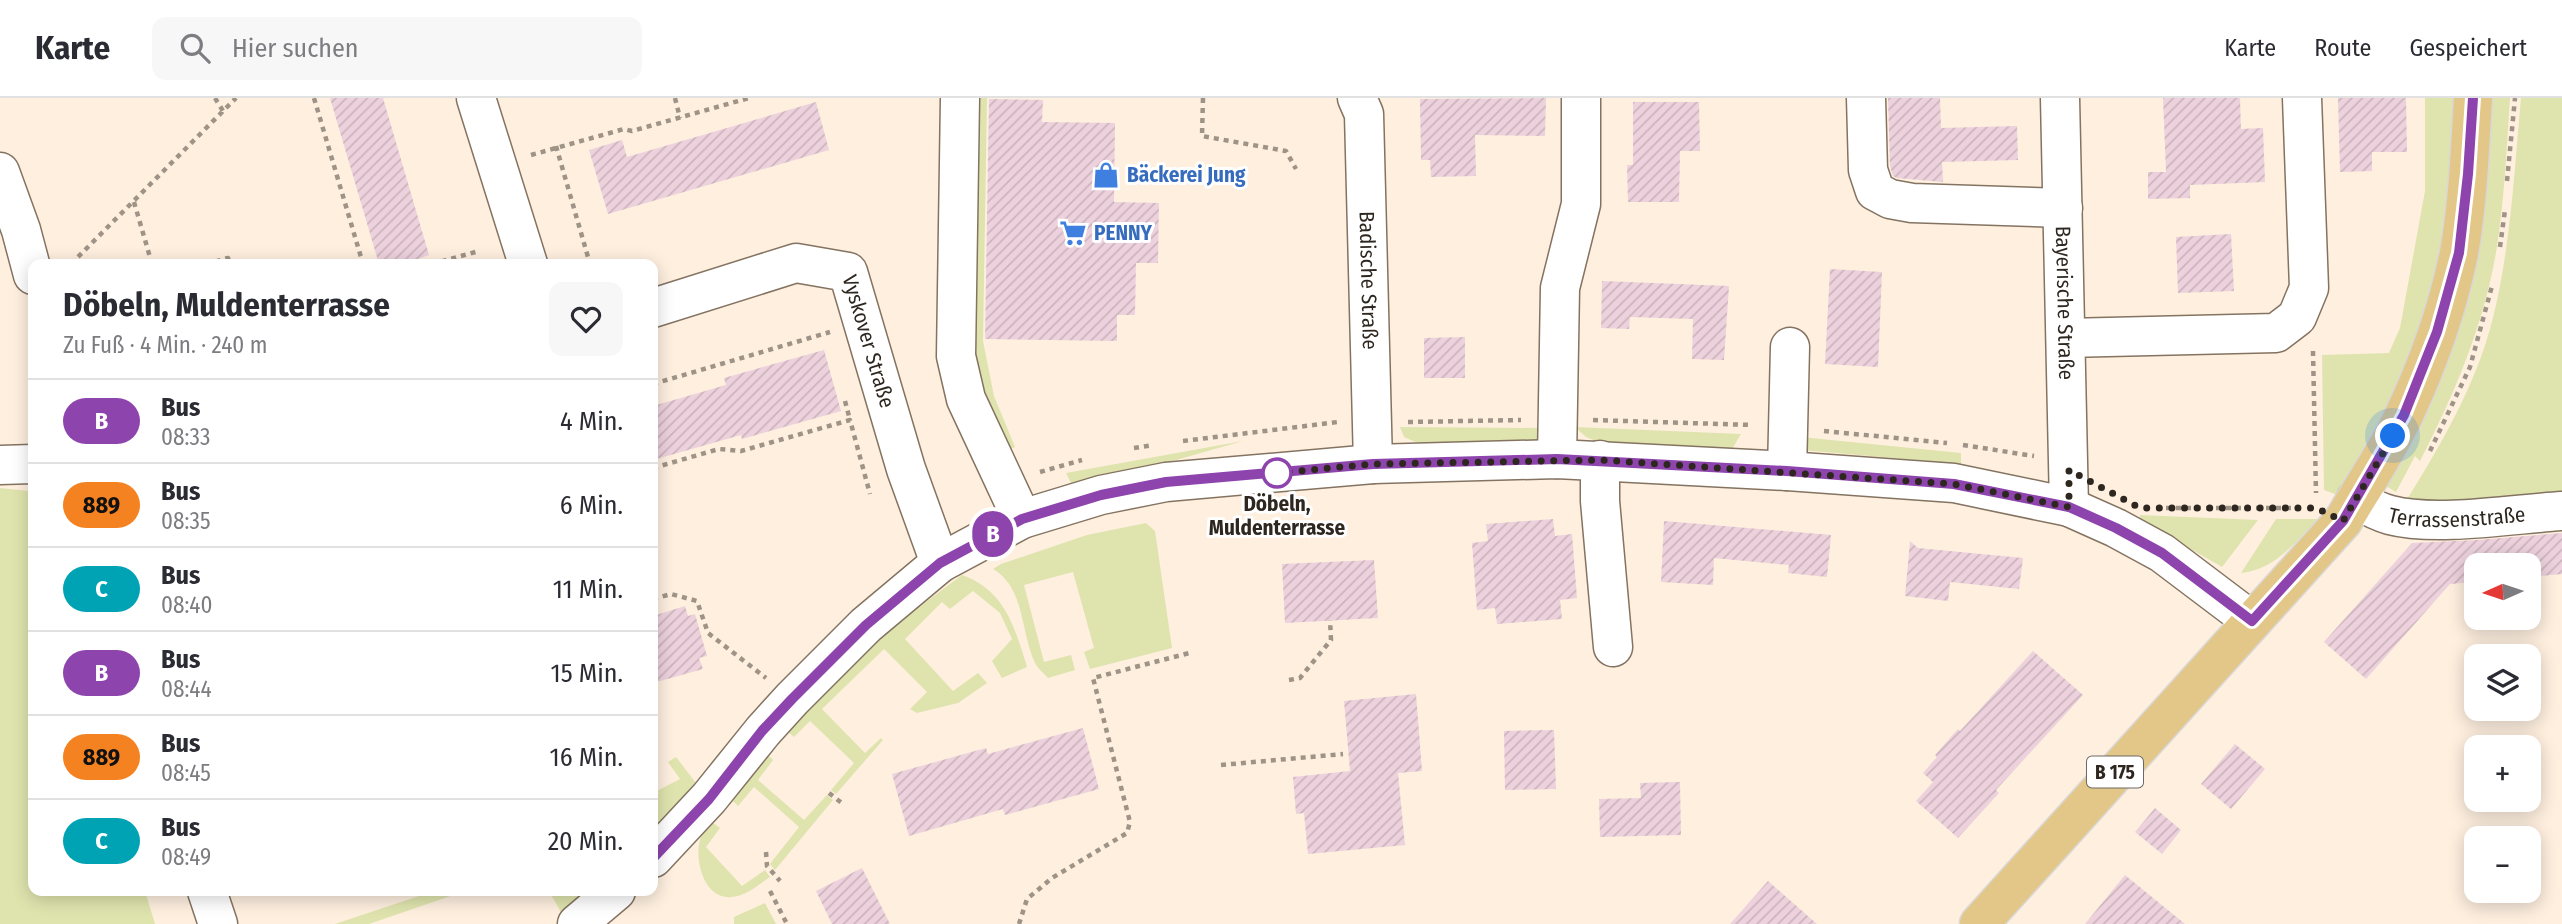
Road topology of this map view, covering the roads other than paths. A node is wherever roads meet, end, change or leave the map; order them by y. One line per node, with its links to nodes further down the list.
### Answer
1 (476, 98): 12 (street)
2 (960, 98): 25 (street)
3 (1357, 98): 19 (street, Badische Straße)
4 (1581, 98): 16 (street)
5 (1866, 98): 10 (street)
6 (2060, 98): 10 (street, Bayerische Straße)
7 (2302, 98): 14 (street)
8 (2473, 98): 23 (main road, B 175)
9 (0, 172): 11 (street)
10 (2063, 208): 14 (street, Bayerische Straße)
11 (29, 259)
12 (526, 259)
13 (658, 306): 26 (street, Vyskover Straße)
14 (2066, 338): 22 (street, Bayerische Straße)
15 (1790, 346): 21 (street)
16 (1557, 459): 17 (street); 19 (street)
17 (1601, 460): 21 (street); 28 (street)
18 (28, 464): 20 (street)
19 (1373, 464): 25 (street)
20 (0, 465)
21 (1787, 471): 22 (street)
22 (2069, 507): 27 (street)
23 (2338, 510): 24 (street, Terrassenstraße); 27 (main road, B 175)
24 (2562, 511)
25 (1022, 519): 26 (street)
26 (940, 563): 29 (street)
27 (2252, 621): 34 (main road, B 175)
28 (1613, 647)
29 (658, 853)
30 (208, 896): 32 (street)
31 (610, 896): 33 (street)
32 (218, 924)
33 (577, 924)
34 (1979, 924)

